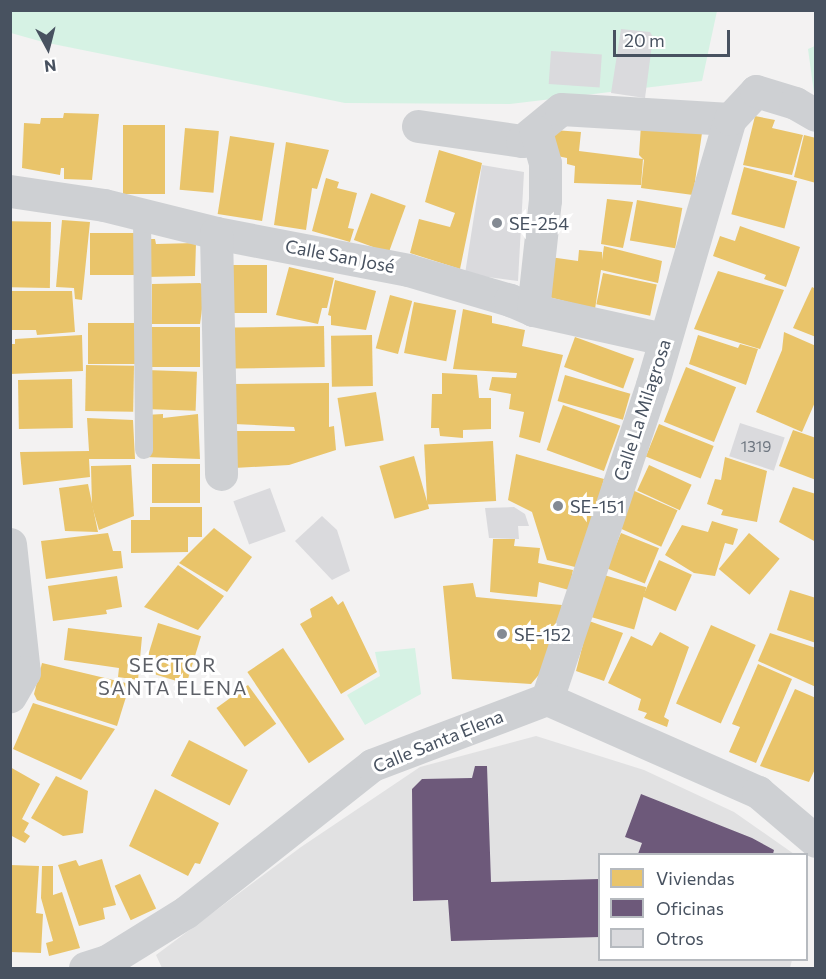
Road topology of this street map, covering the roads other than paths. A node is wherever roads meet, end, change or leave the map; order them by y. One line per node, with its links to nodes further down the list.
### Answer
1 (816, 115): 2 (street)
2 (730, 118): 4 (street); 9 (street, Calle La Milagrosa)
3 (418, 126): 4 (street)
4 (536, 131): 8 (street)
5 (10, 191): 6 (street, Calle San José)
6 (142, 212): 7 (street, Calle San José); 10 (lane)
7 (216, 232): 8 (street, Calle San José); 11 (street)
8 (533, 310): 9 (street, Calle San José)
9 (664, 339): 14 (street, Calle La Milagrosa)
10 (144, 450)
11 (221, 474)
12 (10, 544): 13 (street)
13 (10, 696)
14 (547, 699): 15 (street); 16 (street, Calle Santa Elena)
15 (816, 841)
16 (85, 969)

